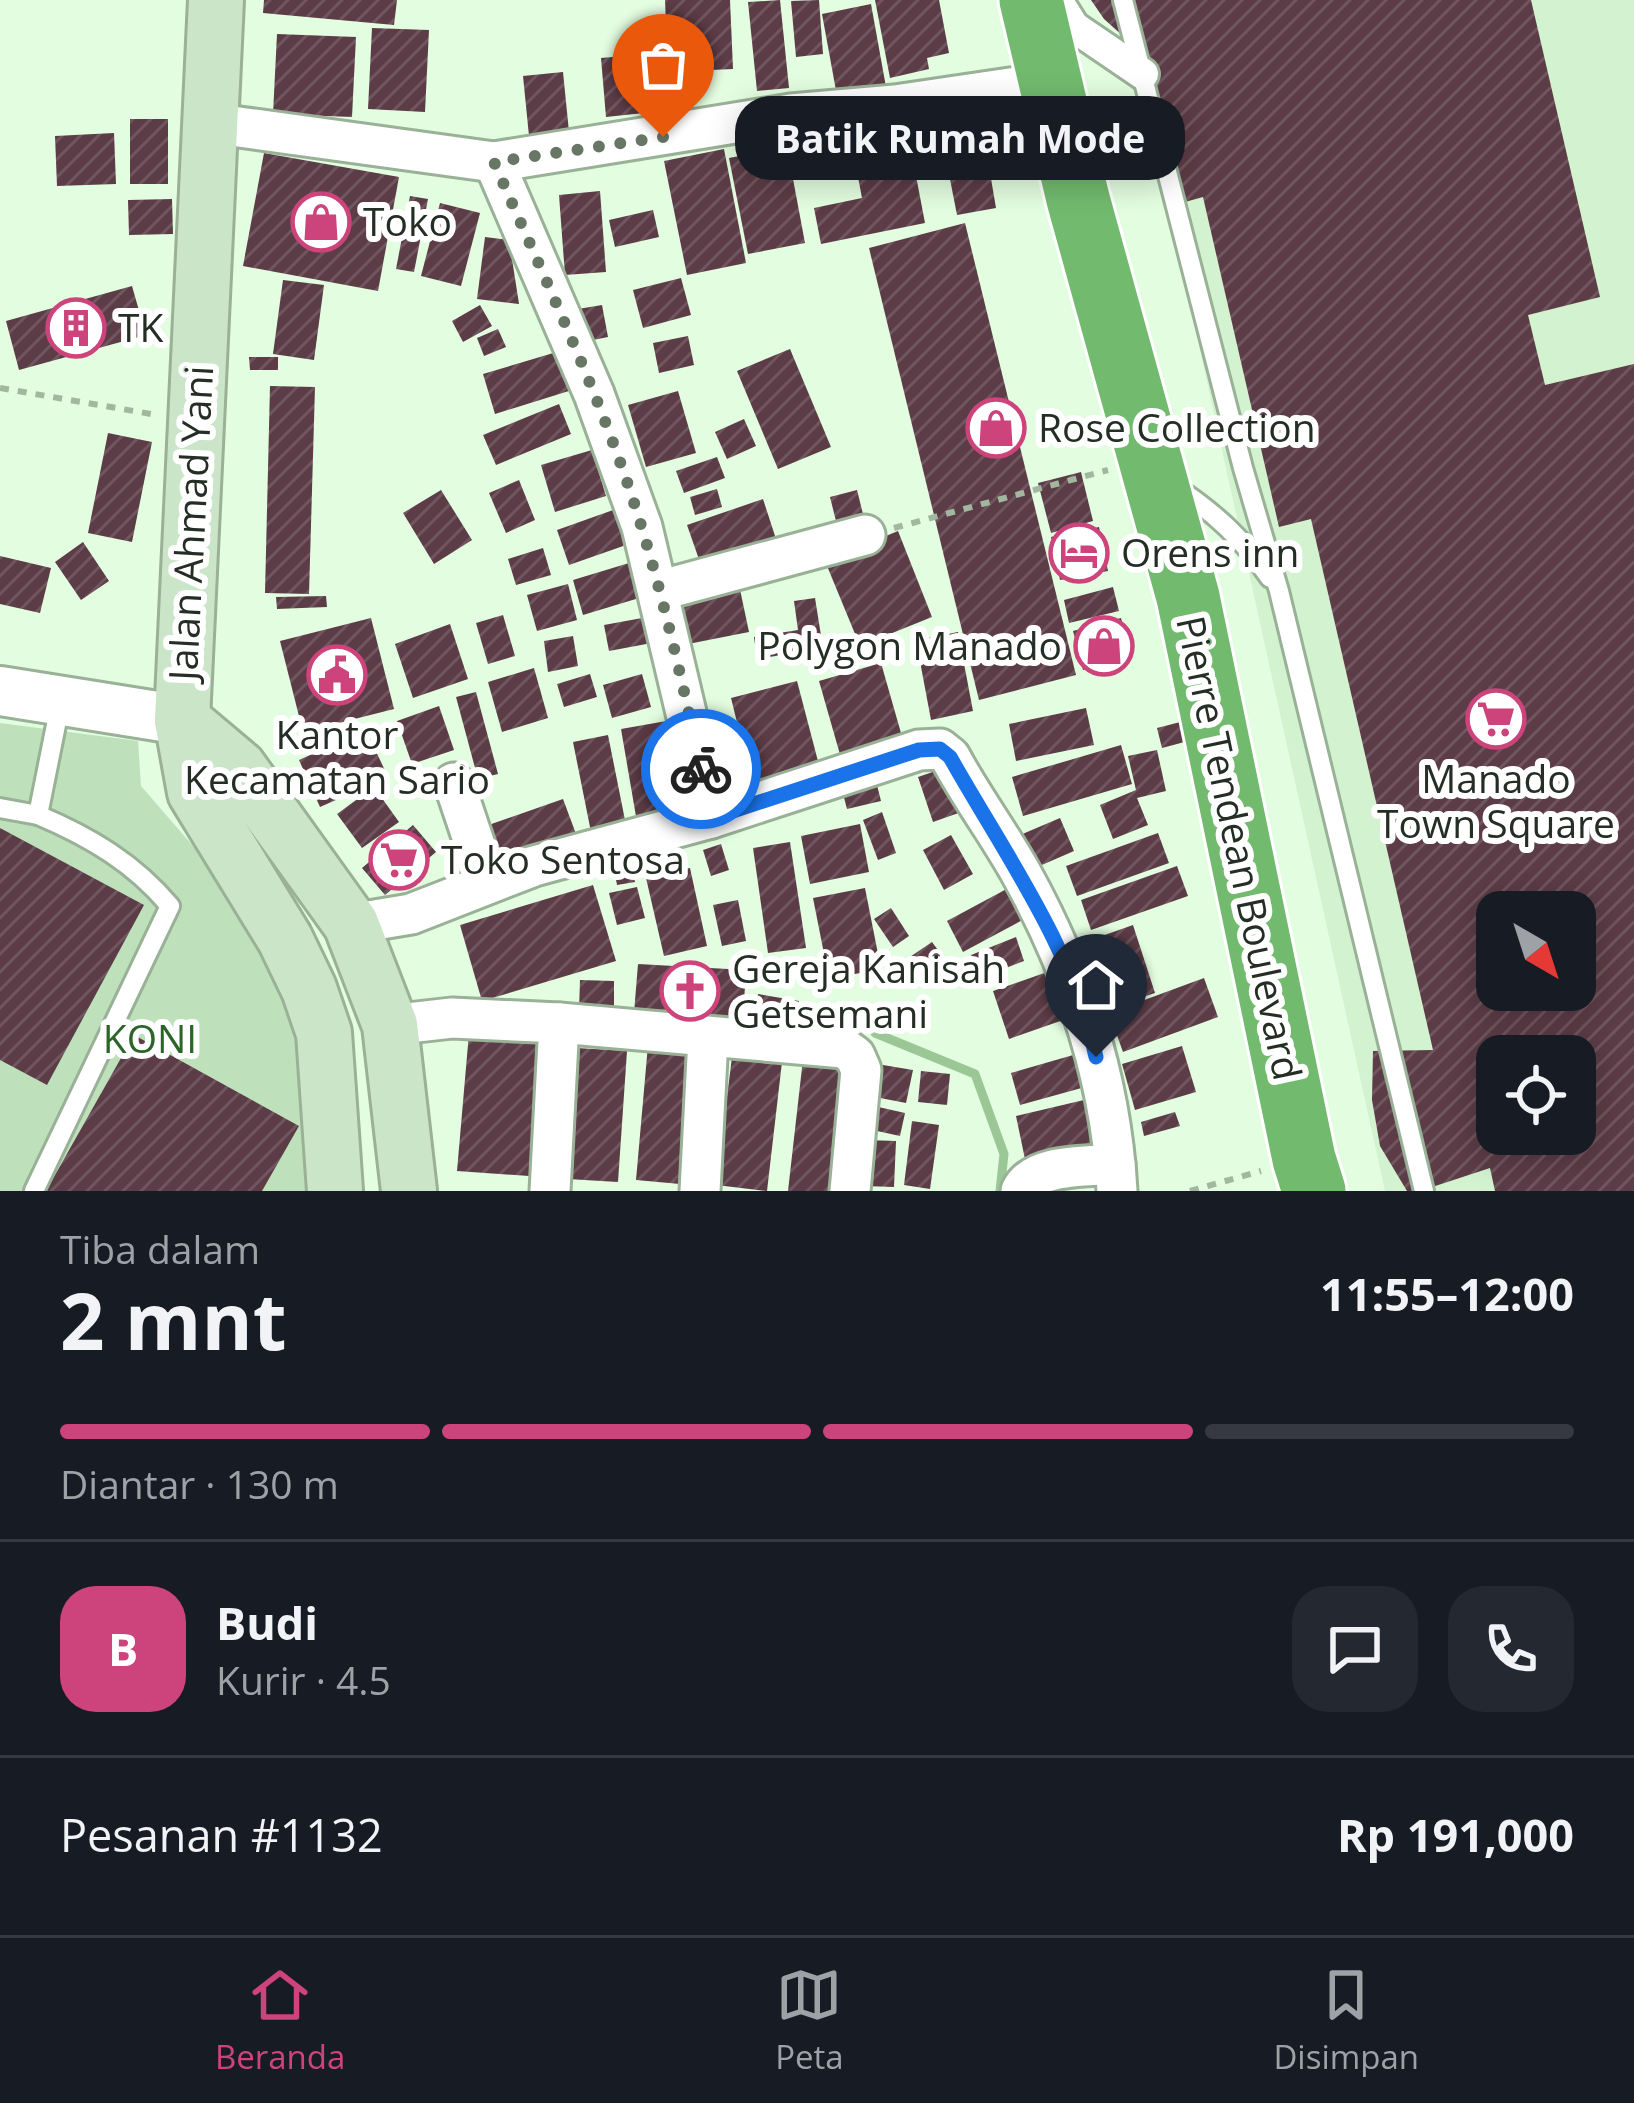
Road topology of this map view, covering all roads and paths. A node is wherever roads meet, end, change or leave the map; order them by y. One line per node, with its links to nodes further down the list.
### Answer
1 (216, 0): 7 (main road, Jalan Ahmad Yani)
2 (999, 0): 5 (highway, Pierre Tendean Boulevard)
3 (1057, 0): 5 (street)
4 (1123, 0): 6 (lane)
5 (1044, 52): 6 (street); 8 (street); 11 (highway, Pierre Tendean Boulevard)
6 (1143, 74): 14 (lane)
7 (210, 123): 8 (street); 10 (main road, Jalan Ahmad Yani)
8 (494, 162): 13 (street)
9 (0, 388): 10 (path)
10 (196, 422): 17 (main road, Jalan Ahmad Yani)
11 (1154, 466): 12 (path); 14 (lane); 27 (highway, Pierre Tendean Boulevard)
12 (865, 536): 13 (street)
13 (658, 591): 21 (street)
14 (1279, 591): 37 (lane)
15 (0, 691): 16 (street)
16 (61, 700): 17 (street); 20 (lane)
17 (182, 720): 23 (main road, Jalan Ahmad Yani); 30 (main road)
18 (0, 808): 20 (lane)
19 (462, 808): 22 (street)
20 (38, 815): 29 (lane)
21 (711, 818): 22 (street); 28 (street)
22 (487, 881): 23 (street)
23 (351, 924): 25 (main road, Jalan Ahmad Yani)
24 (560, 1023): 25 (street); 26 (street); 32 (street)
25 (390, 1025): 31 (main road, Jalan Ahmad Yani)
26 (708, 1038): 33 (street); 34 (street)
27 (1309, 1175): 36 (path)
28 (1116, 1178): 35 (street)
29 (34, 1191)
30 (335, 1191)
31 (409, 1191)
32 (550, 1191)
33 (700, 1191)
34 (850, 1191)
35 (1021, 1191)
36 (1190, 1191)
37 (1424, 1191)

